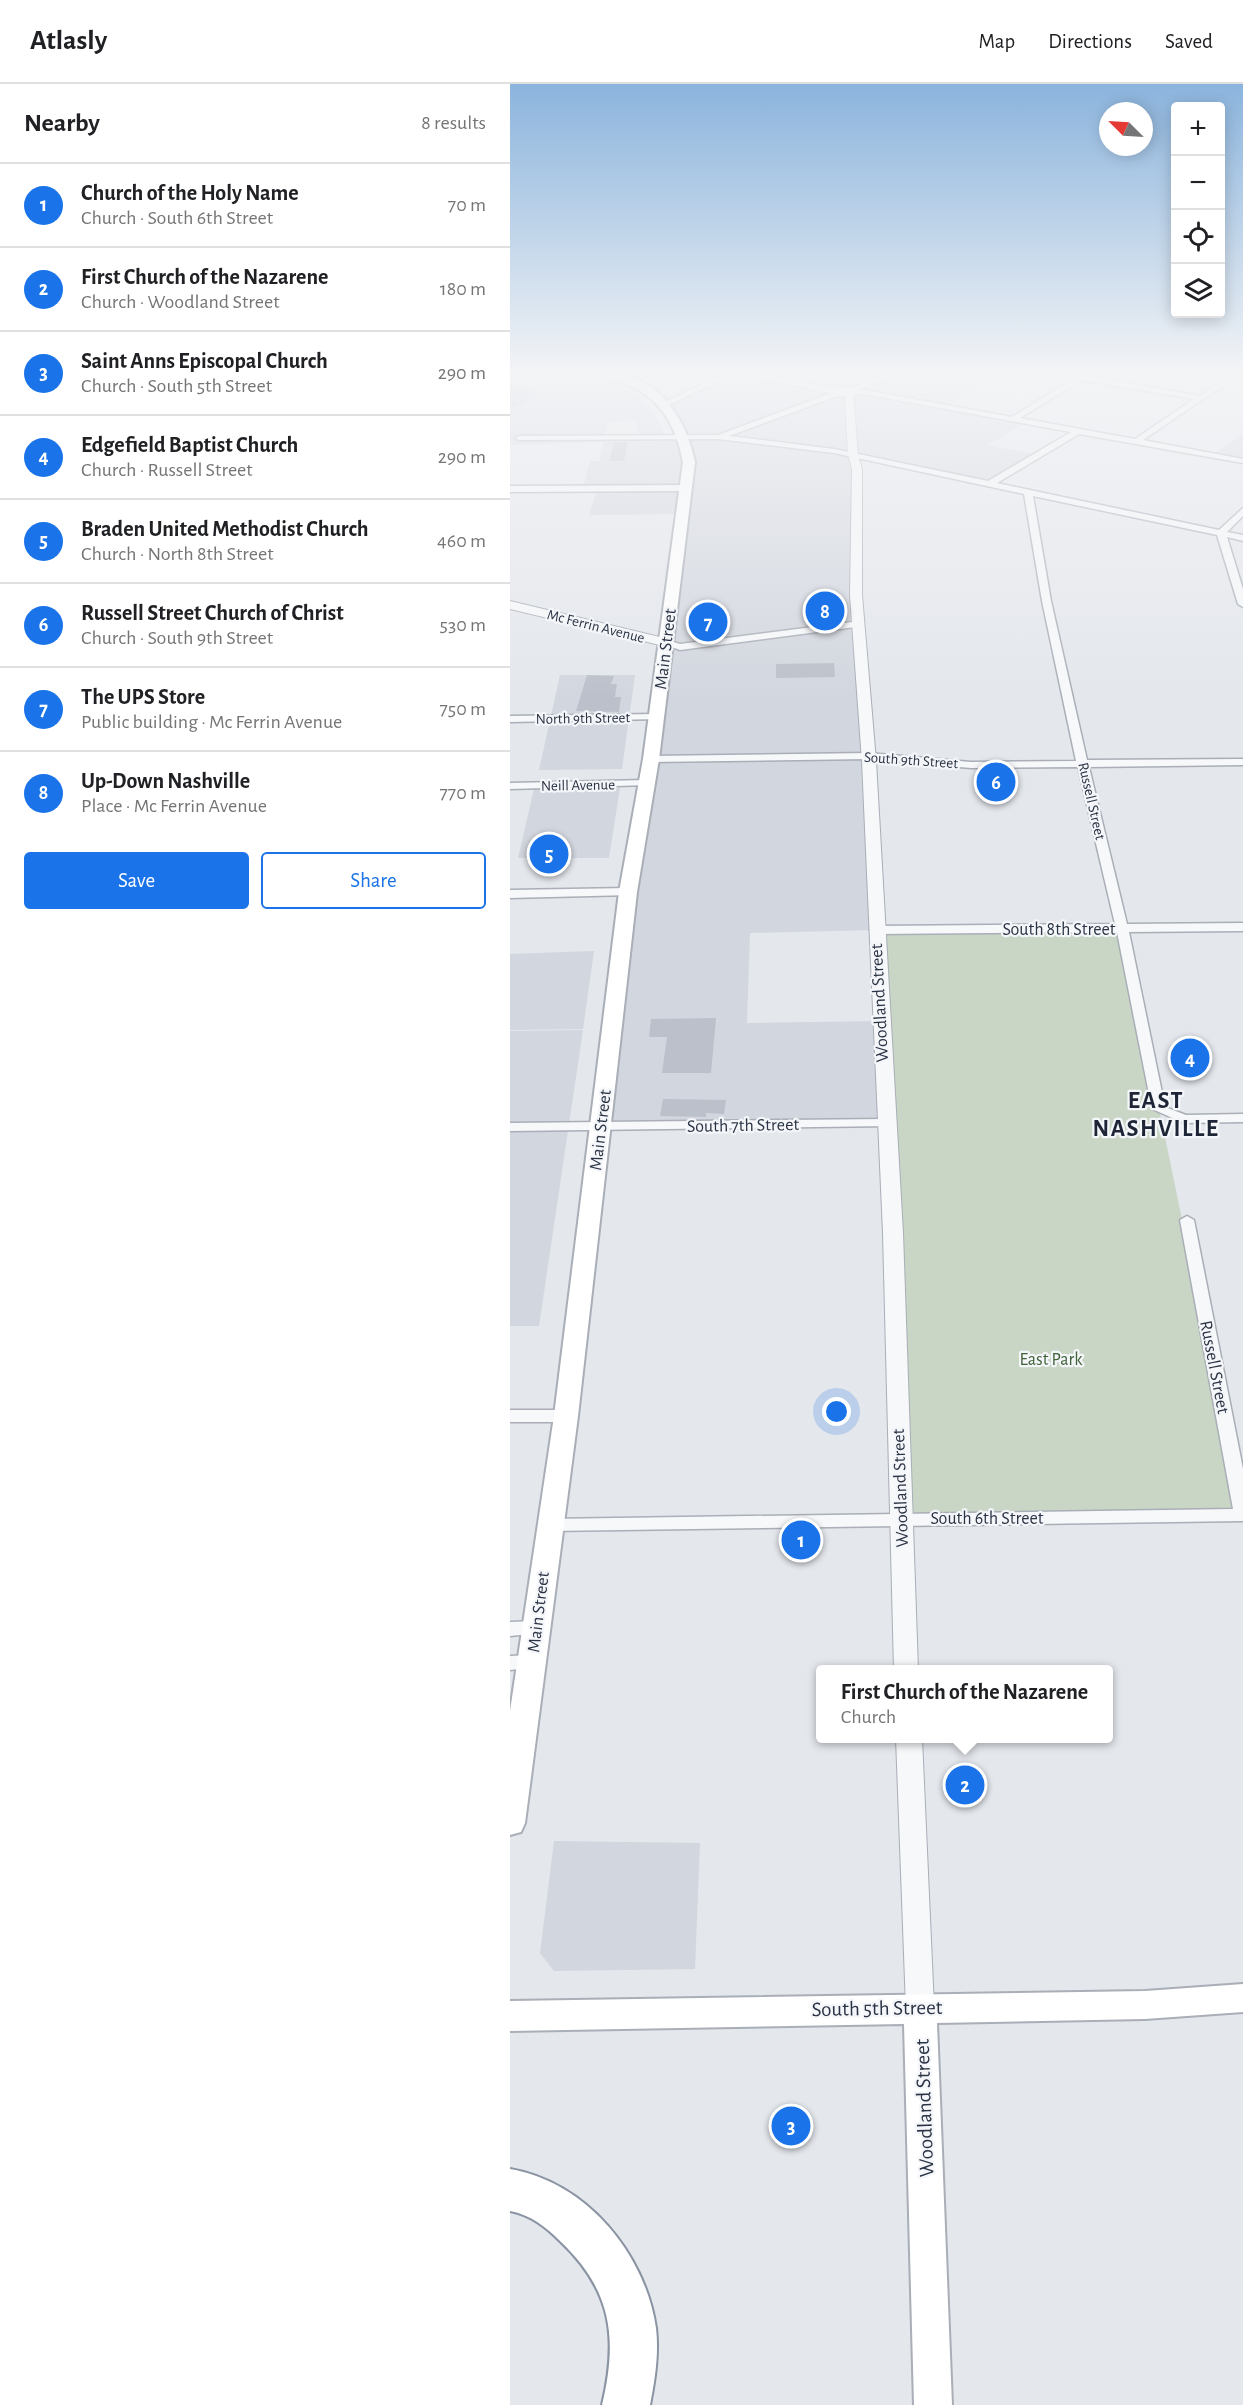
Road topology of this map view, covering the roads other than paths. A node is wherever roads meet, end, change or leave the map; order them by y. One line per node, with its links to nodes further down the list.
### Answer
1 (688, 480): 6 (main road, Main Street)
2 (857, 480): 14 (street, Woodland Street)
3 (973, 480): 5 (street)
4 (996, 480): 5 (street)
5 (990, 484): 8 (street)
6 (687, 488): 7 (street); 15 (main road, Main Street)
7 (511, 491)
8 (1028, 492): 10 (street); 21 (street, Russell Street)
9 (1243, 511): 10 (street)
10 (1221, 533): 11 (street); 12 (street)
11 (1243, 538)
12 (1243, 604)
13 (510, 605): 15 (street, Mc Ferrin Avenue)
14 (861, 624): 15 (street, Mc Ferrin Avenue); 18 (street, Woodland Street)
15 (664, 642): 16 (main road, Main Street)
16 (656, 717): 17 (street, North 9th Street); 19 (main road, Main Street)
17 (510, 719)
18 (868, 756): 19 (street, South 9th Street); 21 (street, South 9th Street); 28 (street, Woodland Street)
19 (651, 759): 22 (main road, Main Street)
20 (1243, 762): 21 (street, South 9th Street)
21 (1083, 765): 27 (street, Russell Street)
22 (646, 783): 23 (street, Neill Avenue); 24 (main road, Main Street)
23 (510, 786)
24 (628, 892): 25 (street); 31 (main road, Main Street)
25 (510, 894)
26 (1243, 927): 27 (street, South 8th Street)
27 (1122, 929): 28 (street, South 8th Street); 29 (street, Russell Street)
28 (876, 930): 30 (street, Woodland Street)
29 (1243, 1118)
30 (885, 1123): 31 (street, South 7th Street); 37 (street, Woodland Street)
31 (600, 1126): 32 (street, South 7th Street); 35 (main road, Main Street)
32 (510, 1127)
33 (1187, 1220): 36 (street, Russell Street)
34 (510, 1416): 35 (street)
35 (566, 1416): 38 (main road, Main Street)
36 (1243, 1514): 37 (street, South 6th Street)
37 (900, 1518): 38 (street, South 6th Street); 41 (street, Woodland Street)
38 (550, 1525): 39 (main road, Main Street)
39 (522, 1629): 40 (main road, Main Street)
40 (521, 1662): 43 (main road, Main Street)
41 (906, 1665)
42 (909, 1743): 45 (street, Woodland Street)
43 (510, 1823)
44 (1243, 1998): 45 (main road, South 5th Street)
45 (920, 2008): 46 (main road, South 5th Street); 49 (main road, Woodland Street)
46 (510, 2016)
47 (510, 2190): 48 (highway)
48 (626, 2405)
49 (933, 2405)

